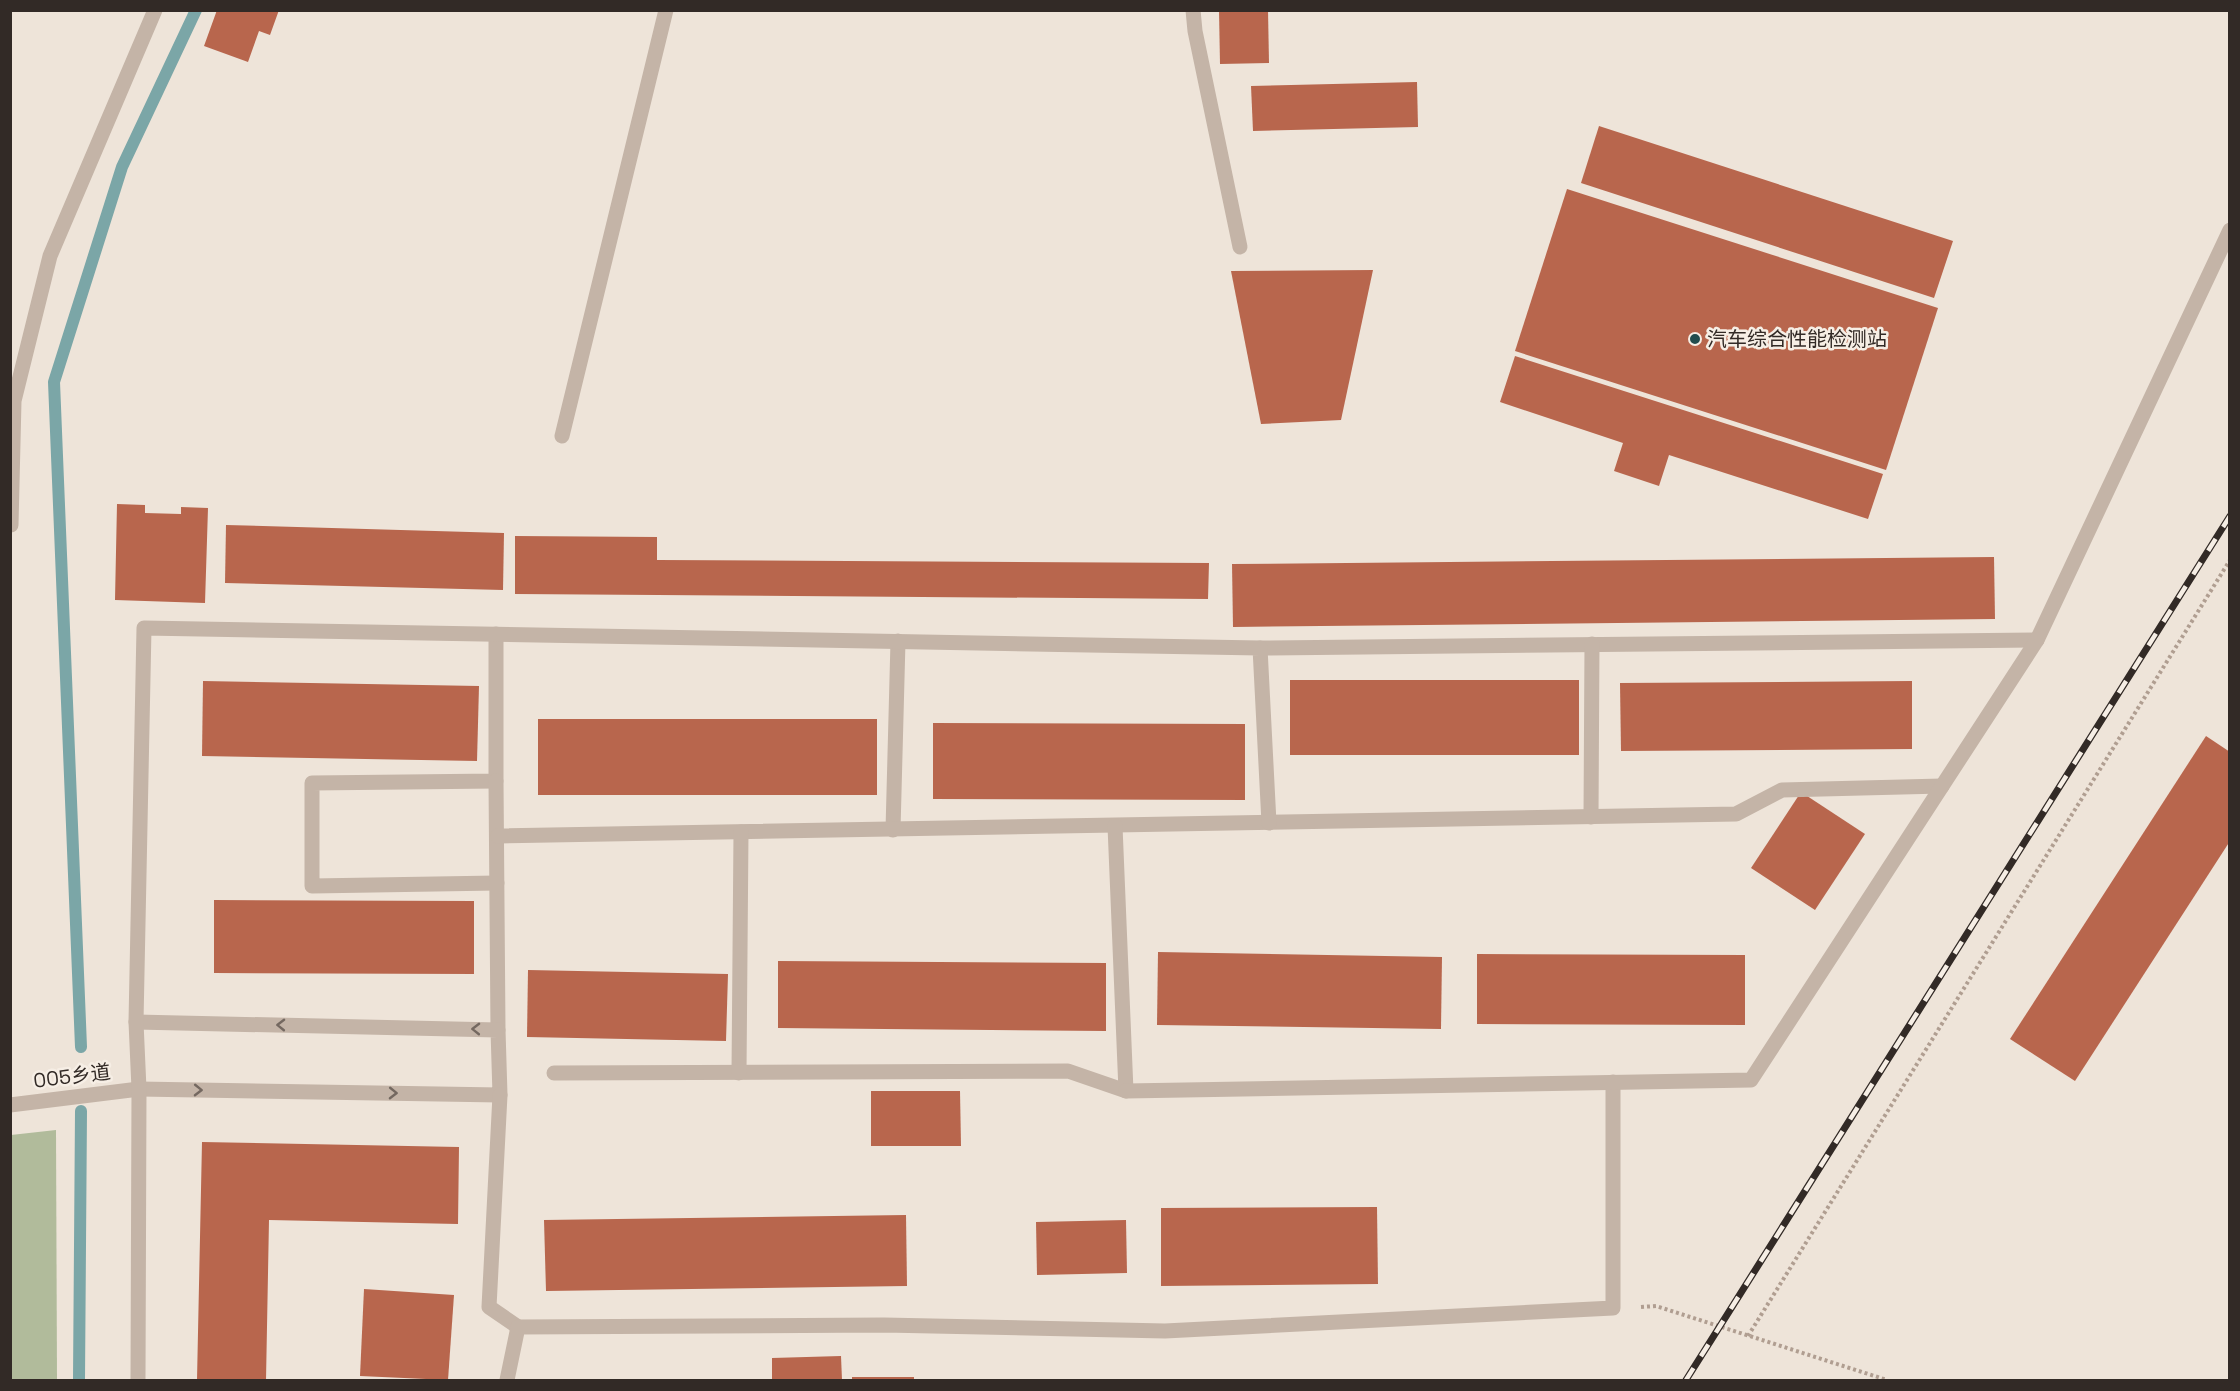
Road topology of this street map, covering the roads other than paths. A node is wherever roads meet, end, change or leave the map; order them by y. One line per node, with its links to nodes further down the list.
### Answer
1 (155, 10): 7 (street)
2 (666, 10): 6 (street)
3 (1193, 10): 5 (street)
4 (2229, 230): 9 (street)
5 (1240, 248)
6 (562, 436)
7 (11, 525)
8 (496, 634): 10 (street); 13 (street); 22 (street)
9 (2037, 640): 11 (street); 14 (street)
10 (898, 641): 12 (street); 18 (street)
11 (1593, 644): 12 (street); 15 (street)
12 (1260, 648): 16 (street)
13 (496, 781): 20 (street); 21 (street)
14 (1942, 786): 15 (street); 26 (street)
15 (1592, 817): 16 (street)
16 (1269, 823): 17 (street)
17 (1116, 826): 18 (street); 28 (street)
18 (893, 830): 19 (street)
19 (741, 832): 20 (street); 25 (street)
20 (498, 837): 21 (street)
21 (497, 883): 23 (street)
22 (136, 1022): 23 (street, one-way to 22); 27 (street)
23 (498, 1030): 29 (street)
24 (554, 1073): 25 (street)
25 (739, 1073): 28 (street)
26 (1613, 1082): 28 (street); 31 (street)
27 (139, 1089): 29 (street, 005乡道, one-way to 29); 30 (street, 005乡道); 32 (street)
28 (1126, 1091)
29 (500, 1095): 31 (street)
30 (10, 1105)
31 (518, 1327): 33 (street)
32 (138, 1380)
33 (507, 1380)

